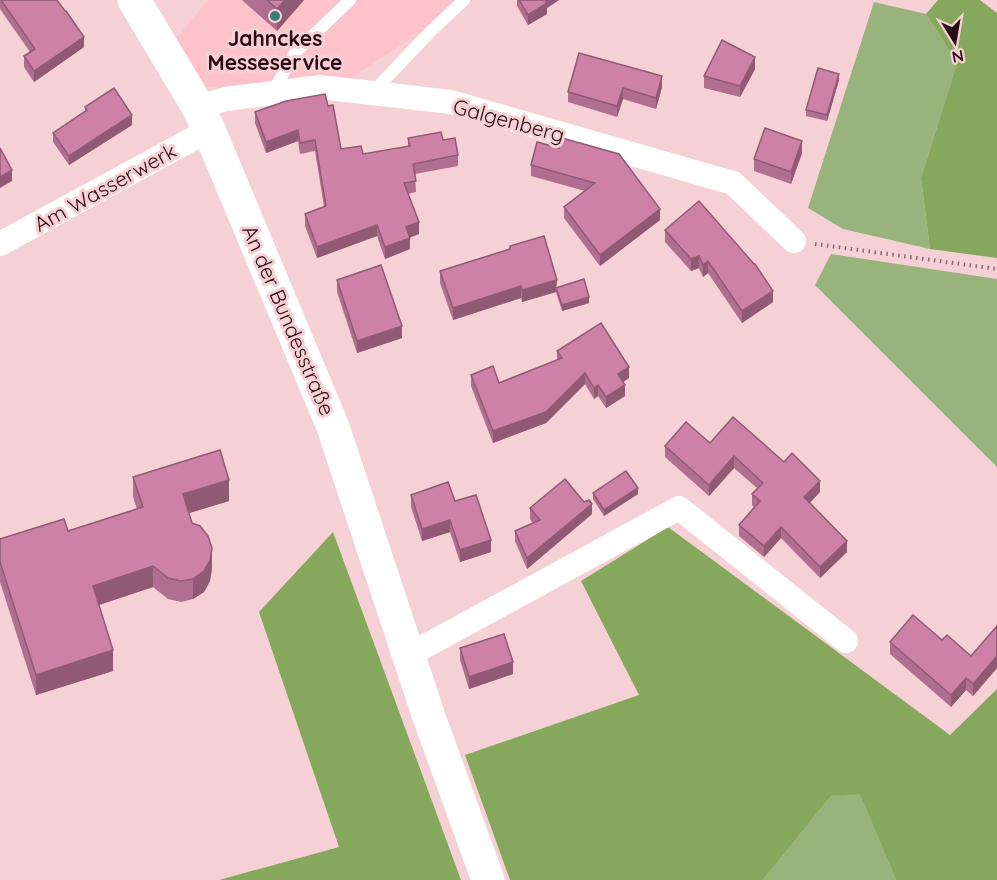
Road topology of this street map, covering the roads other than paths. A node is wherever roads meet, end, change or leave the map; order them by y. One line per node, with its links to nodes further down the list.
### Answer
1 (134, 0): 6 (main road, An der Bundesstraße)
2 (350, 0): 4 (lane)
3 (464, 0): 5 (lane)
4 (272, 93): 5 (street, Galgenberg); 6 (street, Galgenberg)
5 (371, 93): 7 (street, Galgenberg)
6 (203, 118): 8 (street, Am Wasserwerk); 10 (main road, An der Bundesstraße)
7 (794, 241)
8 (0, 244)
9 (846, 641): 10 (street)
10 (409, 655): 11 (main road, An der Bundesstraße)
11 (488, 880)

